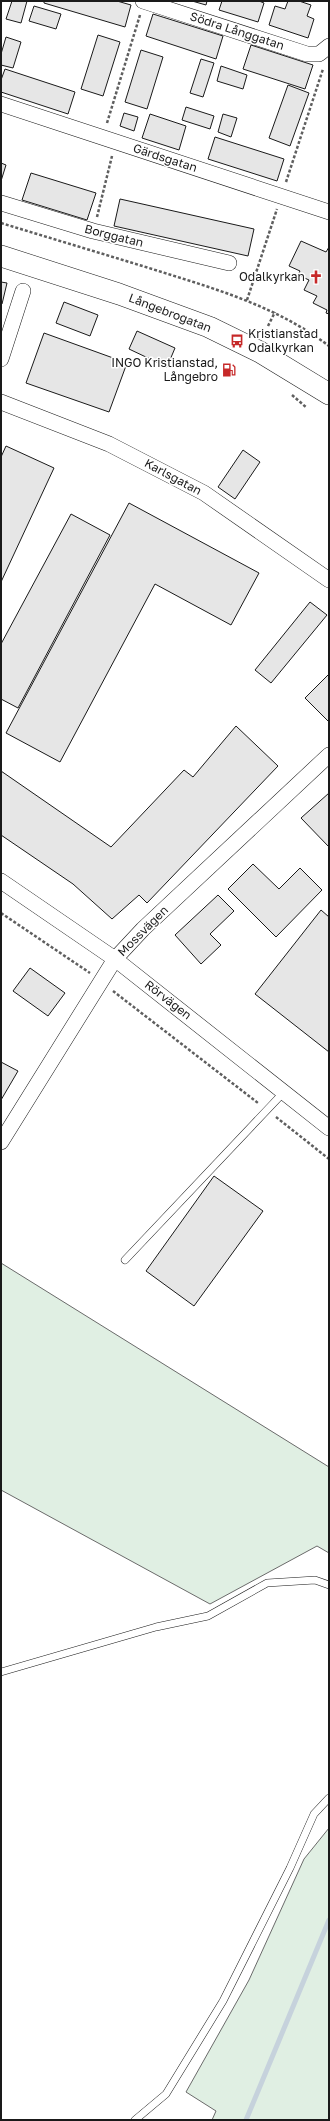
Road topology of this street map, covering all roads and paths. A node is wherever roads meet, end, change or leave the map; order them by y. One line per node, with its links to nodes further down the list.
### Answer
1 (143, 1): 2 (street, Södra Långgatan); 5 (path)
2 (329, 46)
3 (324, 64): 6 (path)
4 (1, 104): 5 (street, Gärdsgatan)
5 (109, 140): 6 (street, Gärdsgatan); 10 (path)
6 (281, 196): 8 (street, Gärdsgatan); 14 (path)
7 (1, 203): 10 (street, Borggatan)
8 (329, 212)
9 (1, 223): 14 (path)
10 (93, 231): 12 (street, Borggatan)
11 (1, 256): 19 (main road, Långebrogatan)
12 (229, 263)
13 (23, 291): 18 (street)
14 (247, 300): 15 (path)
15 (275, 312): 16 (path); 17 (path)
16 (268, 326)
17 (329, 346)
18 (1, 359)
19 (329, 394)
20 (1, 402): 21 (street, Karlsgatan)
21 (329, 580)
22 (329, 755): 25 (street, Mossvägen)
23 (1, 881): 25 (street, Rörvägen)
24 (1, 913): 26 (path)
25 (116, 959): 26 (street, Mossvägen); 27 (street, Rörvägen)
26 (101, 982): 28 (path); 30 (street, Mossvägen)
27 (284, 1092): 28 (lane); 29 (street, Rörvägen)
28 (267, 1110): 31 (path); 32 (lane)
29 (329, 1128)
30 (1, 1142)
31 (329, 1159)
32 (124, 1260)
33 (329, 1585): 34 (lane)
34 (1, 1672)
35 (329, 1798): 36 (lane)
36 (135, 2120)

